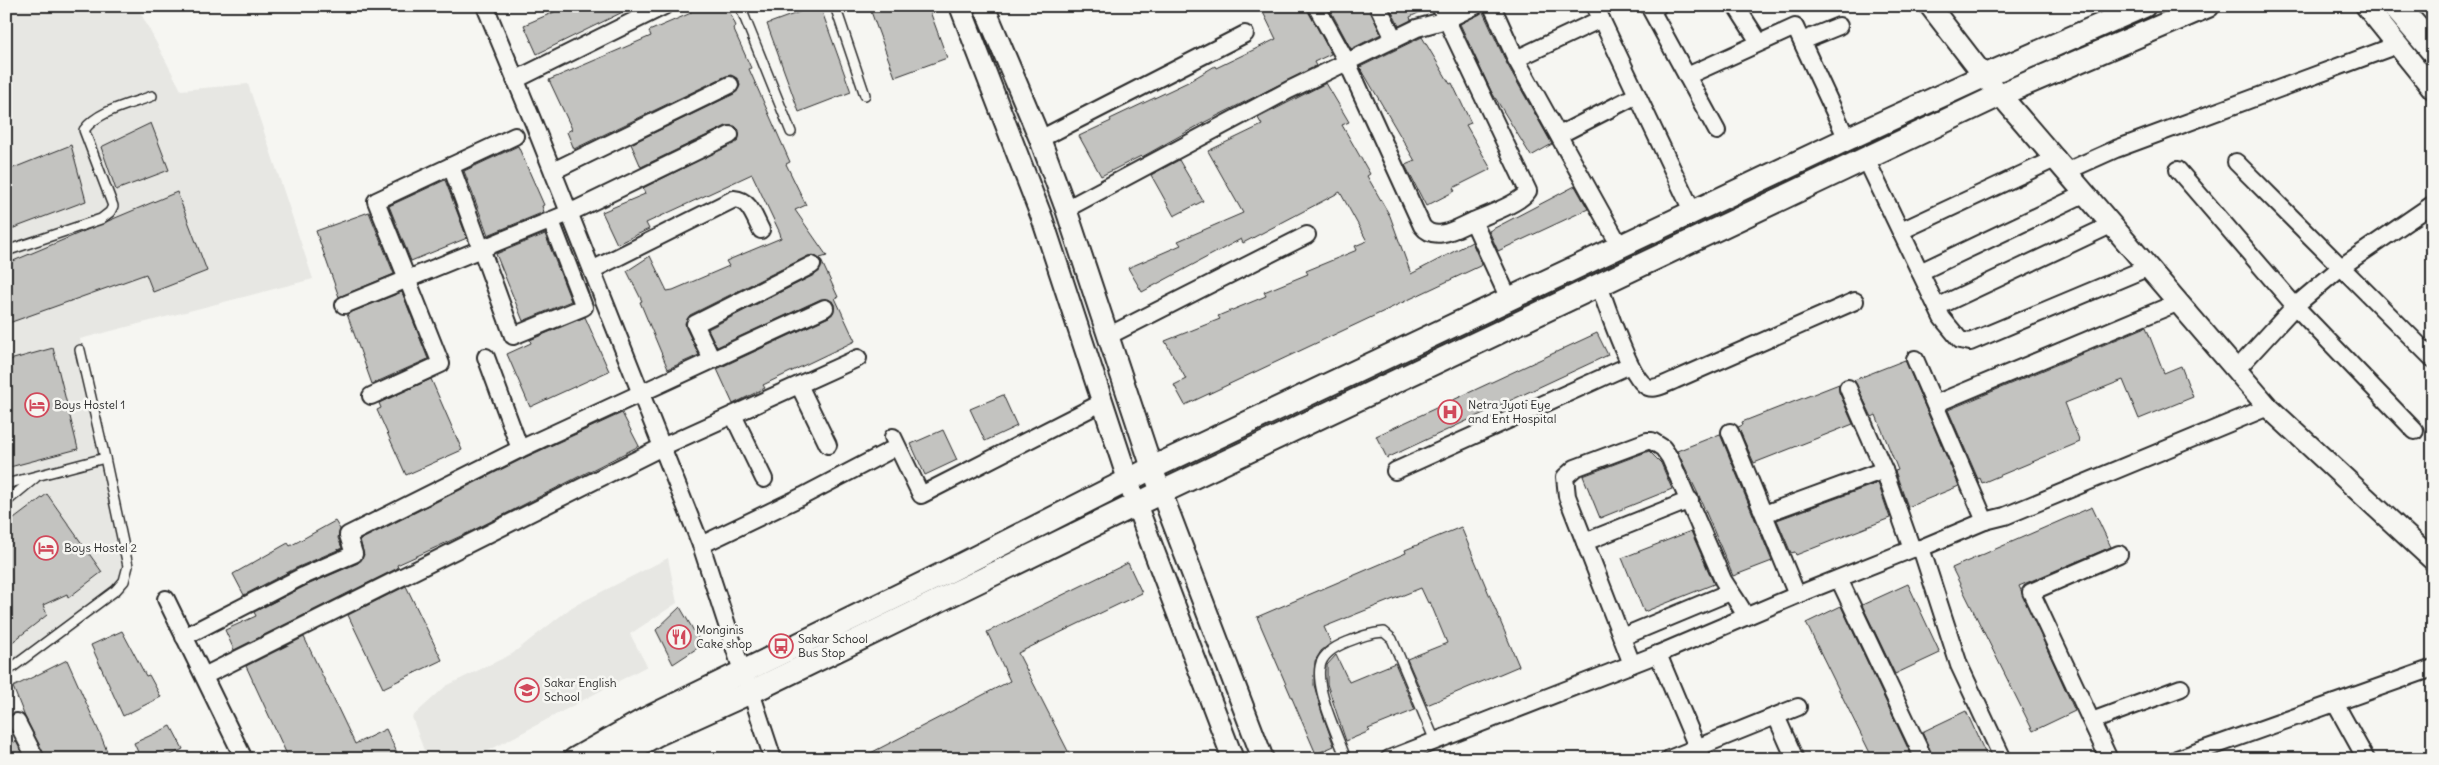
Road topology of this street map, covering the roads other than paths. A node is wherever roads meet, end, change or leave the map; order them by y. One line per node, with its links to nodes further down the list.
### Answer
1 (485, 6): 31 (street)
2 (664, 6): 31 (street)
3 (740, 6): 39 (lane)
4 (835, 6): 37 (lane)
5 (960, 6): 92 (street)
6 (984, 6): 43 (street)
7 (1316, 6): 28 (street)
8 (1378, 6): 22 (street)
9 (1475, 6): 19 (street)
10 (1492, 6): 27 (street)
11 (1658, 6): 29 (street)
12 (1736, 6): 24 (street)
13 (1930, 6): 30 (street)
14 (2144, 6): 30 (main road)
15 (2208, 6): 34 (main road)
16 (2366, 6): 25 (street)
17 (2396, 6): 26 (main road)
18 (1598, 12): 27 (street); 35 (street)
19 (1443, 13): 22 (street); 57 (street)
20 (1839, 26): 23 (street)
21 (1245, 34): 43 (street)
22 (1394, 39): 28 (street)
23 (1802, 41): 24 (street); 44 (street)
24 (1759, 42): 29 (street)
25 (2397, 46): 33 (street); 47 (street)
26 (2433, 49)
27 (1516, 58): 41 (street)
28 (1347, 62): 53 (street); 57 (street)
29 (1687, 76): 38 (street)
30 (1984, 76): 34 (street); 44 (main road)
31 (515, 80): 50 (street)
32 (730, 85): 50 (street)
33 (2433, 89)
34 (2002, 94): 45 (main road); 47 (street)
35 (1637, 95): 41 (street); 55 (street)
36 (152, 96): 64 (lane)
37 (865, 96)
38 (1717, 131)
39 (791, 132)
40 (730, 135): 54 (street)
41 (1559, 135): 62 (street)
42 (515, 136): 48 (street)
43 (1040, 139): 53 (street)
44 (1847, 139): 55 (main road)
45 (1866, 159): 60 (street); 71 (main road)
46 (2236, 162): 67 (street)
47 (2062, 165): 51 (street); 60 (street)
48 (451, 166): 63 (street); 70 (street)
49 (2178, 170): 76 (street)
50 (553, 171): 54 (street)
51 (2086, 193): 58 (street); 69 (street)
52 (2433, 204): 67 (street)
53 (1066, 209): 79 (street)
54 (569, 213): 56 (street); 68 (street)
55 (1693, 213): 62 (main road)
56 (551, 221): 63 (street); 63 (street)
57 (1472, 221): 72 (street)
58 (2113, 224): 66 (street); 77 (street)
59 (761, 230): 68 (street)
60 (1900, 231): 69 (street)
61 (1307, 235): 79 (street)
62 (1621, 248): 72 (main road)
63 (481, 249): 70 (street)
64 (6, 251)
65 (812, 265): 85 (street)
66 (2149, 267): 74 (street); 77 (street)
67 (2341, 267): 76 (street); 84 (street)
68 (592, 270): 90 (street)
69 (1920, 272): 77 (street)
70 (408, 279): 75 (street); 91 (street)
71 (1599, 285): 86 (street); 109 (main road)
72 (1509, 299): 102 (main road)
73 (1854, 301): 86 (street)
74 (2180, 302): 87 (street); 93 (street)
75 (344, 305)
76 (2295, 306): 87 (street); 96 (street)
77 (1937, 307)
78 (825, 308): 85 (street)
79 (1108, 336): 102 (street)
80 (80, 350): 101 (lane)
81 (486, 357): 100 (street)
82 (858, 358): 88 (street)
83 (1915, 359): 93 (street)
84 (2433, 359)
85 (712, 360): 90 (street)
86 (1630, 366): 104 (street)
87 (2237, 369): 94 (street)
88 (800, 385): 95 (street); 98 (street)
89 (1848, 388): 103 (street)
90 (641, 393): 99 (street); 100 (street)
91 (371, 396)
92 (1103, 402): 107 (street); 116 (street)
93 (1935, 404): 114 (street)
94 (2268, 407): 114 (street); 119 (street)
95 (733, 415): 99 (street); 106 (street)
96 (2414, 430)
97 (1730, 432): 113 (street)
98 (828, 445)
99 (662, 447): 116 (street); 132 (street)
100 (520, 449): 125 (street)
101 (105, 458): 105 (lane); 131 (lane)
102 (1152, 468): 107 (main road); 109 (street)
103 (1884, 470): 113 (street); 117 (street)
104 (1395, 471)
105 (39, 475): 108 (lane); 111 (lane)
106 (764, 479)
107 (1128, 480): 112 (street); 130 (main road)
108 (6, 484)
109 (1162, 492): 112 (main road); 148 (street)
110 (1690, 500): 115 (street); 115 (street); 121 (street)
111 (6, 502)
112 (1136, 504): 134 (main road); 147 (street)
113 (1764, 514): 122 (street)
114 (1985, 521): 117 (street)
115 (1585, 542): 126 (street)
116 (701, 545): 130 (street)
117 (1917, 548): 120 (street); 154 (street)
118 (2119, 554): 139 (street)
119 (2433, 560)
120 (1839, 579): 122 (street); 153 (street)
121 (1730, 592): 124 (street); 126 (street)
122 (1797, 594): 124 (street)
123 (166, 599): 125 (street)
124 (1746, 617): 127 (street)
125 (184, 636): 132 (street)
126 (1622, 637): 128 (street)
127 (1658, 654): 128 (street); 141 (street)
128 (1632, 664): 140 (street)
129 (2433, 668): 135 (street)
130 (742, 671): 134 (street); 144 (main road)
131 (6, 672)
132 (204, 676): 143 (street)
133 (2181, 688): 139 (street)
134 (751, 692): 145 (main road); 146 (street)
135 (2335, 703): 156 (street); 157 (street)
136 (1798, 707): 137 (street)
137 (1776, 716): 141 (street); 152 (street)
138 (18, 722): 142 (street)
139 (2092, 722): 155 (street)
140 (1435, 742): 149 (lane); 150 (street)
141 (1700, 753): 151 (street)
142 (36, 759)
143 (244, 759)
144 (575, 759)
145 (614, 759)
146 (773, 759)
147 (1233, 759)
148 (1263, 759)
149 (1346, 759)
150 (1389, 759)
151 (1669, 759)
152 (1795, 759)
153 (1924, 759)
154 (2003, 759)
155 (2109, 759)
156 (2178, 759)
157 (2366, 759)

